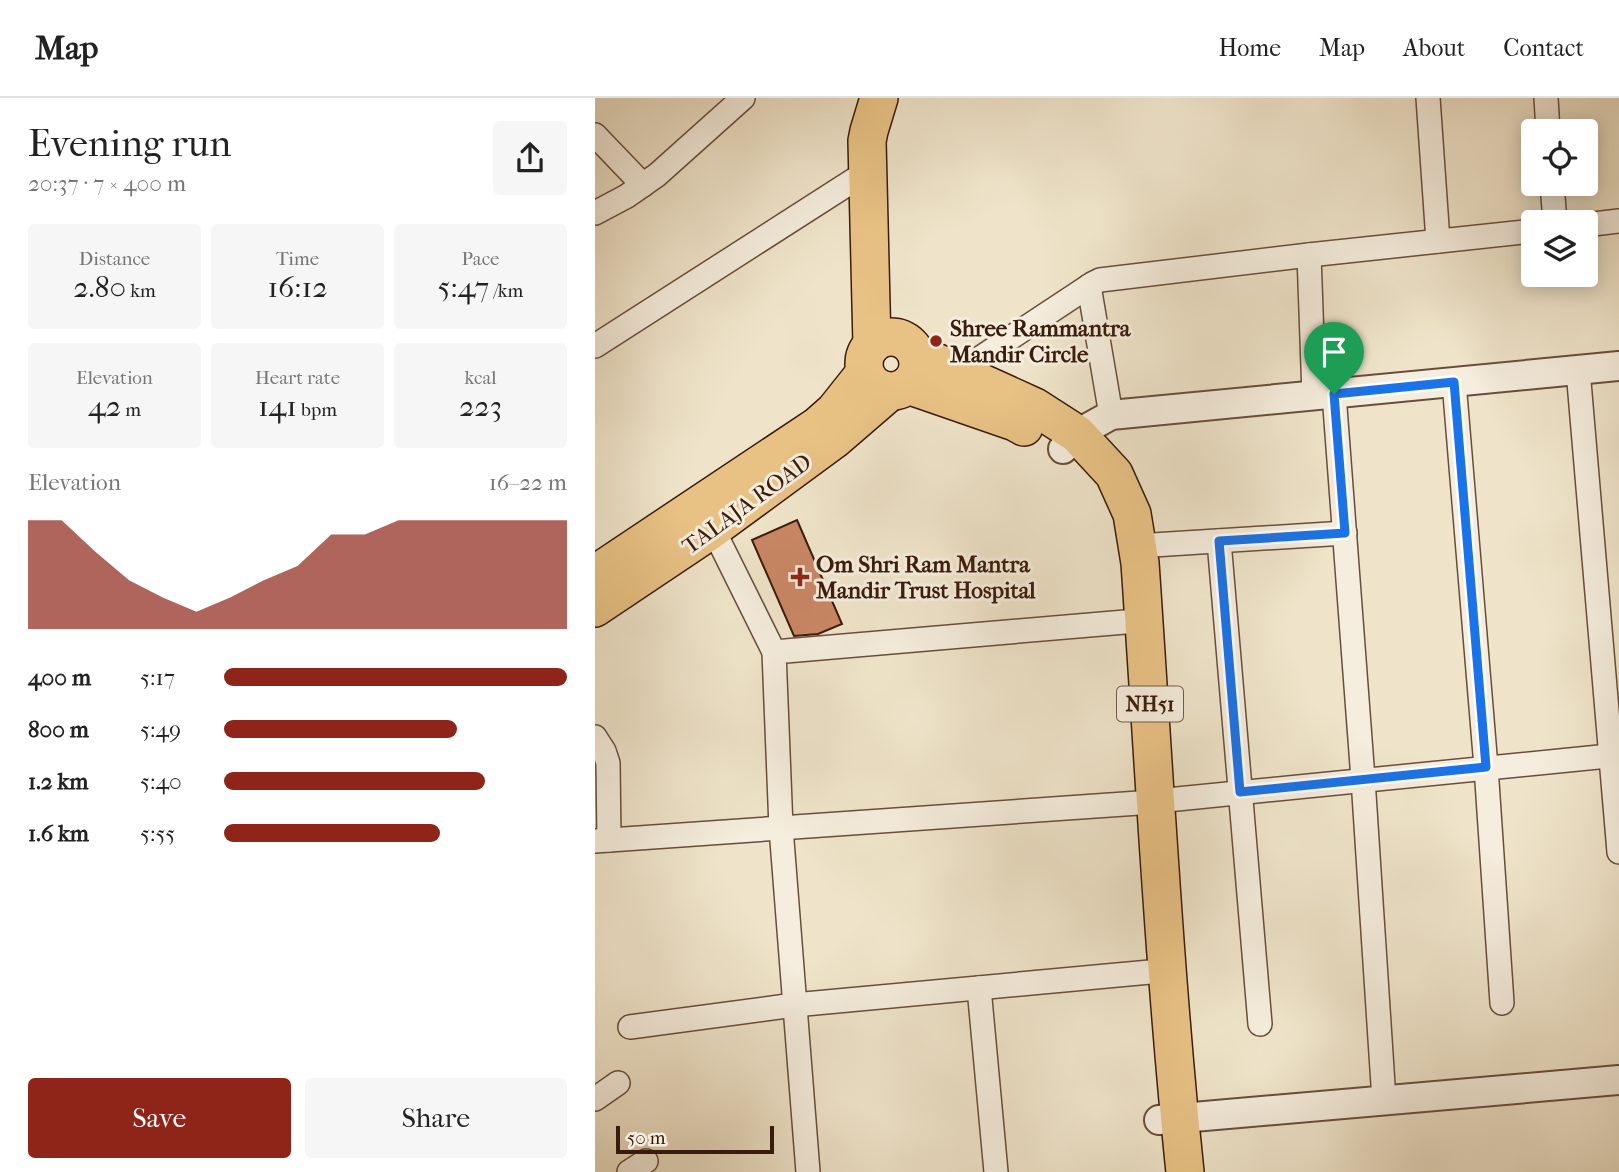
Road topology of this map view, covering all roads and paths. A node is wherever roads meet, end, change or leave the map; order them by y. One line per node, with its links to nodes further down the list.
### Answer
1 (743, 98): 9 (street)
2 (879, 98): 8 (highway)
3 (885, 98): 18 (highway)
4 (1428, 98): 14 (street)
5 (1546, 98): 6 (street)
6 (1547, 119)
7 (595, 135): 9 (street)
8 (868, 171): 17 (street); 18 (highway)
9 (643, 185): 10 (street)
10 (595, 214)
11 (1619, 221): 12 (street)
12 (1598, 223)
13 (1521, 231): 14 (street)
14 (1438, 241): 15 (street)
15 (1309, 255): 16 (street); 23 (street)
16 (1089, 286): 21 (street); 24 (street)
17 (595, 345)
18 (892, 364): 21 (highway, NH51); 25 (highway, NH51); 26 (main road, TALAJA ROAD)
19 (1619, 366): 20 (street)
20 (1578, 370): 22 (street); 35 (street)
21 (959, 372): 25 (highway, NH51)
22 (1454, 382): 23 (street); 36 (street)
23 (1324, 394): 24 (street); 27 (street)
24 (1111, 415): 25 (street)
25 (1070, 441): 29 (highway, NH51); 32 (highway, NH51)
26 (707, 516): 30 (main road, TALAJA ROAD); 31 (main road, TALAJA ROAD); 33 (street)
27 (1345, 533): 28 (street); 37 (street)
28 (1219, 541): 29 (street); 38 (street)
29 (1137, 546): 39 (highway, NH51)
30 (595, 573)
31 (595, 609)
32 (1125, 622): 33 (street); 39 (highway, NH51)
33 (774, 652): 40 (street)
34 (595, 737): 41 (street)
35 (1615, 755): 36 (street); 42 (street)
36 (1486, 767): 37 (street); 45 (street)
37 (1363, 779): 38 (street); 52 (street)
38 (1240, 792): 39 (street); 47 (street)
39 (1148, 802): 40 (street); 43 (highway, NH51); 53 (highway, NH51)
40 (781, 828): 41 (street); 46 (street)
41 (602, 840)
42 (1619, 852)
43 (1150, 972): 44 (street); 53 (highway, NH51)
44 (979, 988): 46 (street); 55 (street)
45 (1502, 1003)
46 (794, 1005): 48 (street); 54 (street)
47 (1261, 1024)
48 (630, 1027)
49 (1619, 1080): 52 (street)
50 (618, 1083): 51 (street)
51 (595, 1099)
52 (1384, 1100): 53 (street)
53 (1169, 1120): 56 (highway, NH51); 57 (highway, NH51)
54 (808, 1172)
55 (996, 1172)
56 (1165, 1172)
57 (1185, 1172)

